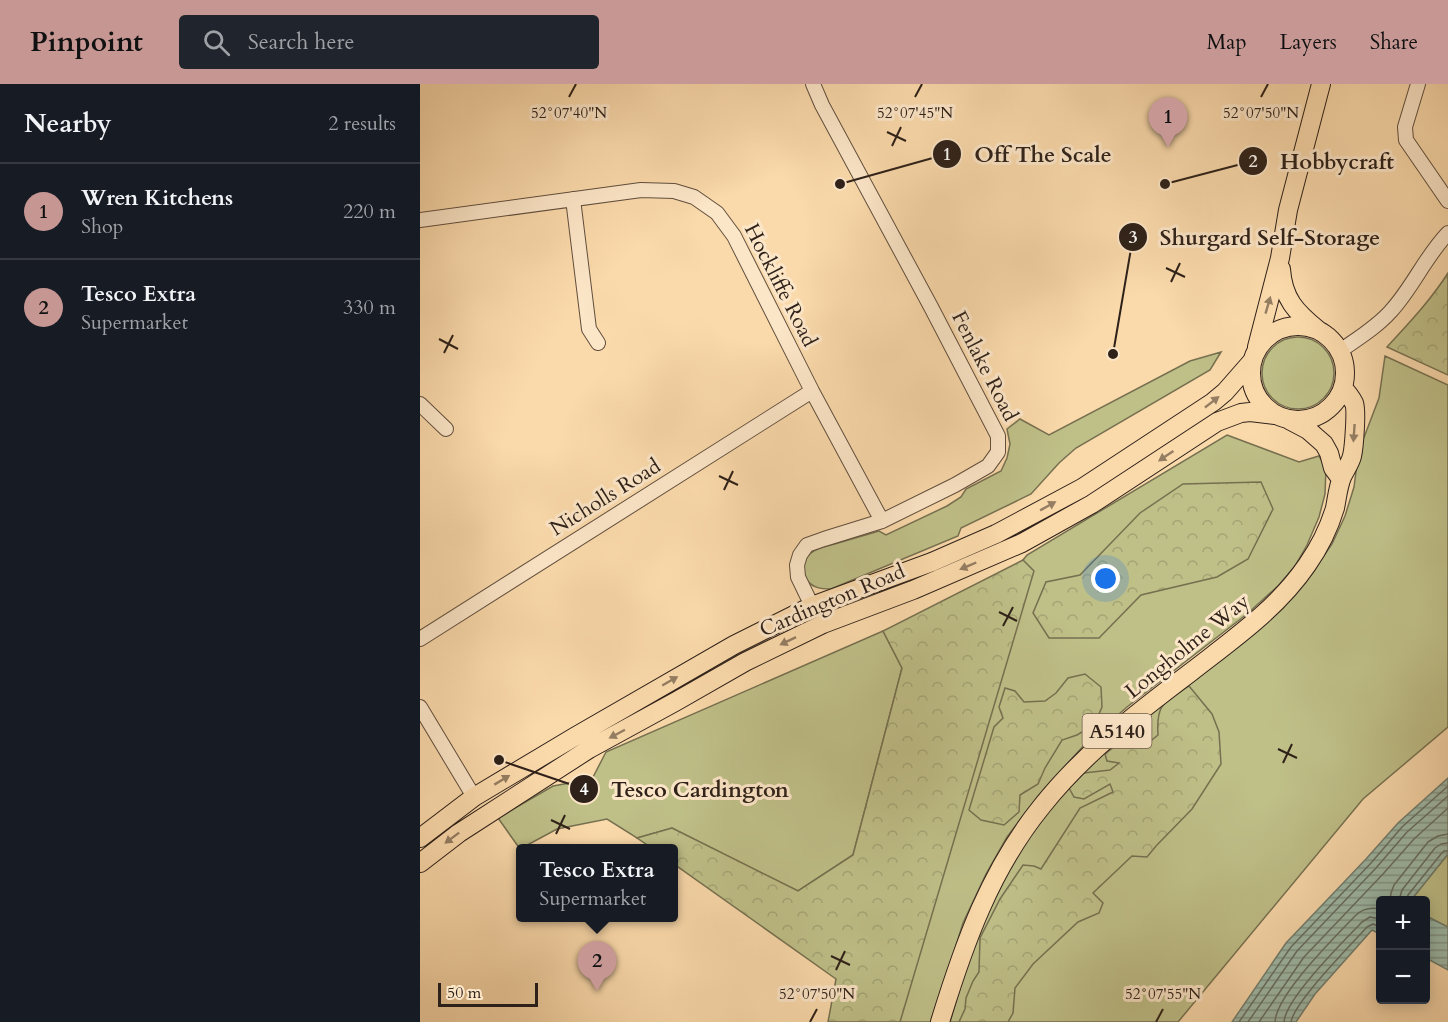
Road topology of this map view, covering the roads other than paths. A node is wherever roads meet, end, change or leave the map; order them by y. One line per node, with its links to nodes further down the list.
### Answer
1 (813, 84): 19 (street, Fenlake Road)
2 (1418, 84): 5 (street)
3 (1322, 89): 8 (main road)
4 (573, 199): 6 (street, Hockliffe Road); 10 (street); 14 (street, Hockliffe Road)
5 (1448, 201)
6 (420, 220)
7 (1448, 233): 11 (street)
8 (1280, 258): 9 (main road); 12 (main road, one-way to 8)
9 (1319, 331): 11 (main road); 12 (main road)
10 (598, 344)
11 (1340, 351): 13 (main road)
12 (1255, 356): 16 (main road); 20 (main road, Cardington Road, one-way to 12)
13 (1343, 388): 16 (main road); 18 (main road, Longholme Way / A5140, one-way to 18)
14 (812, 391): 19 (street, Hockliffe Road); 21 (street, Nicholls Road)
15 (420, 404): 17 (street)
16 (1282, 417): 18 (main road); 25 (main road, Cardington Road, one-way to 25)
17 (446, 429)
18 (1341, 479): 26 (main road, Longholme Way / A5140)
19 (882, 521): 20 (street, Fenlake Road)
20 (812, 606): 23 (main road, Cardington Road, one-way to 20)
21 (420, 639)
22 (420, 707): 23 (street)
23 (474, 797): 24 (main road, Cardington Road)
24 (420, 838)
25 (420, 863)
26 (940, 1022)

